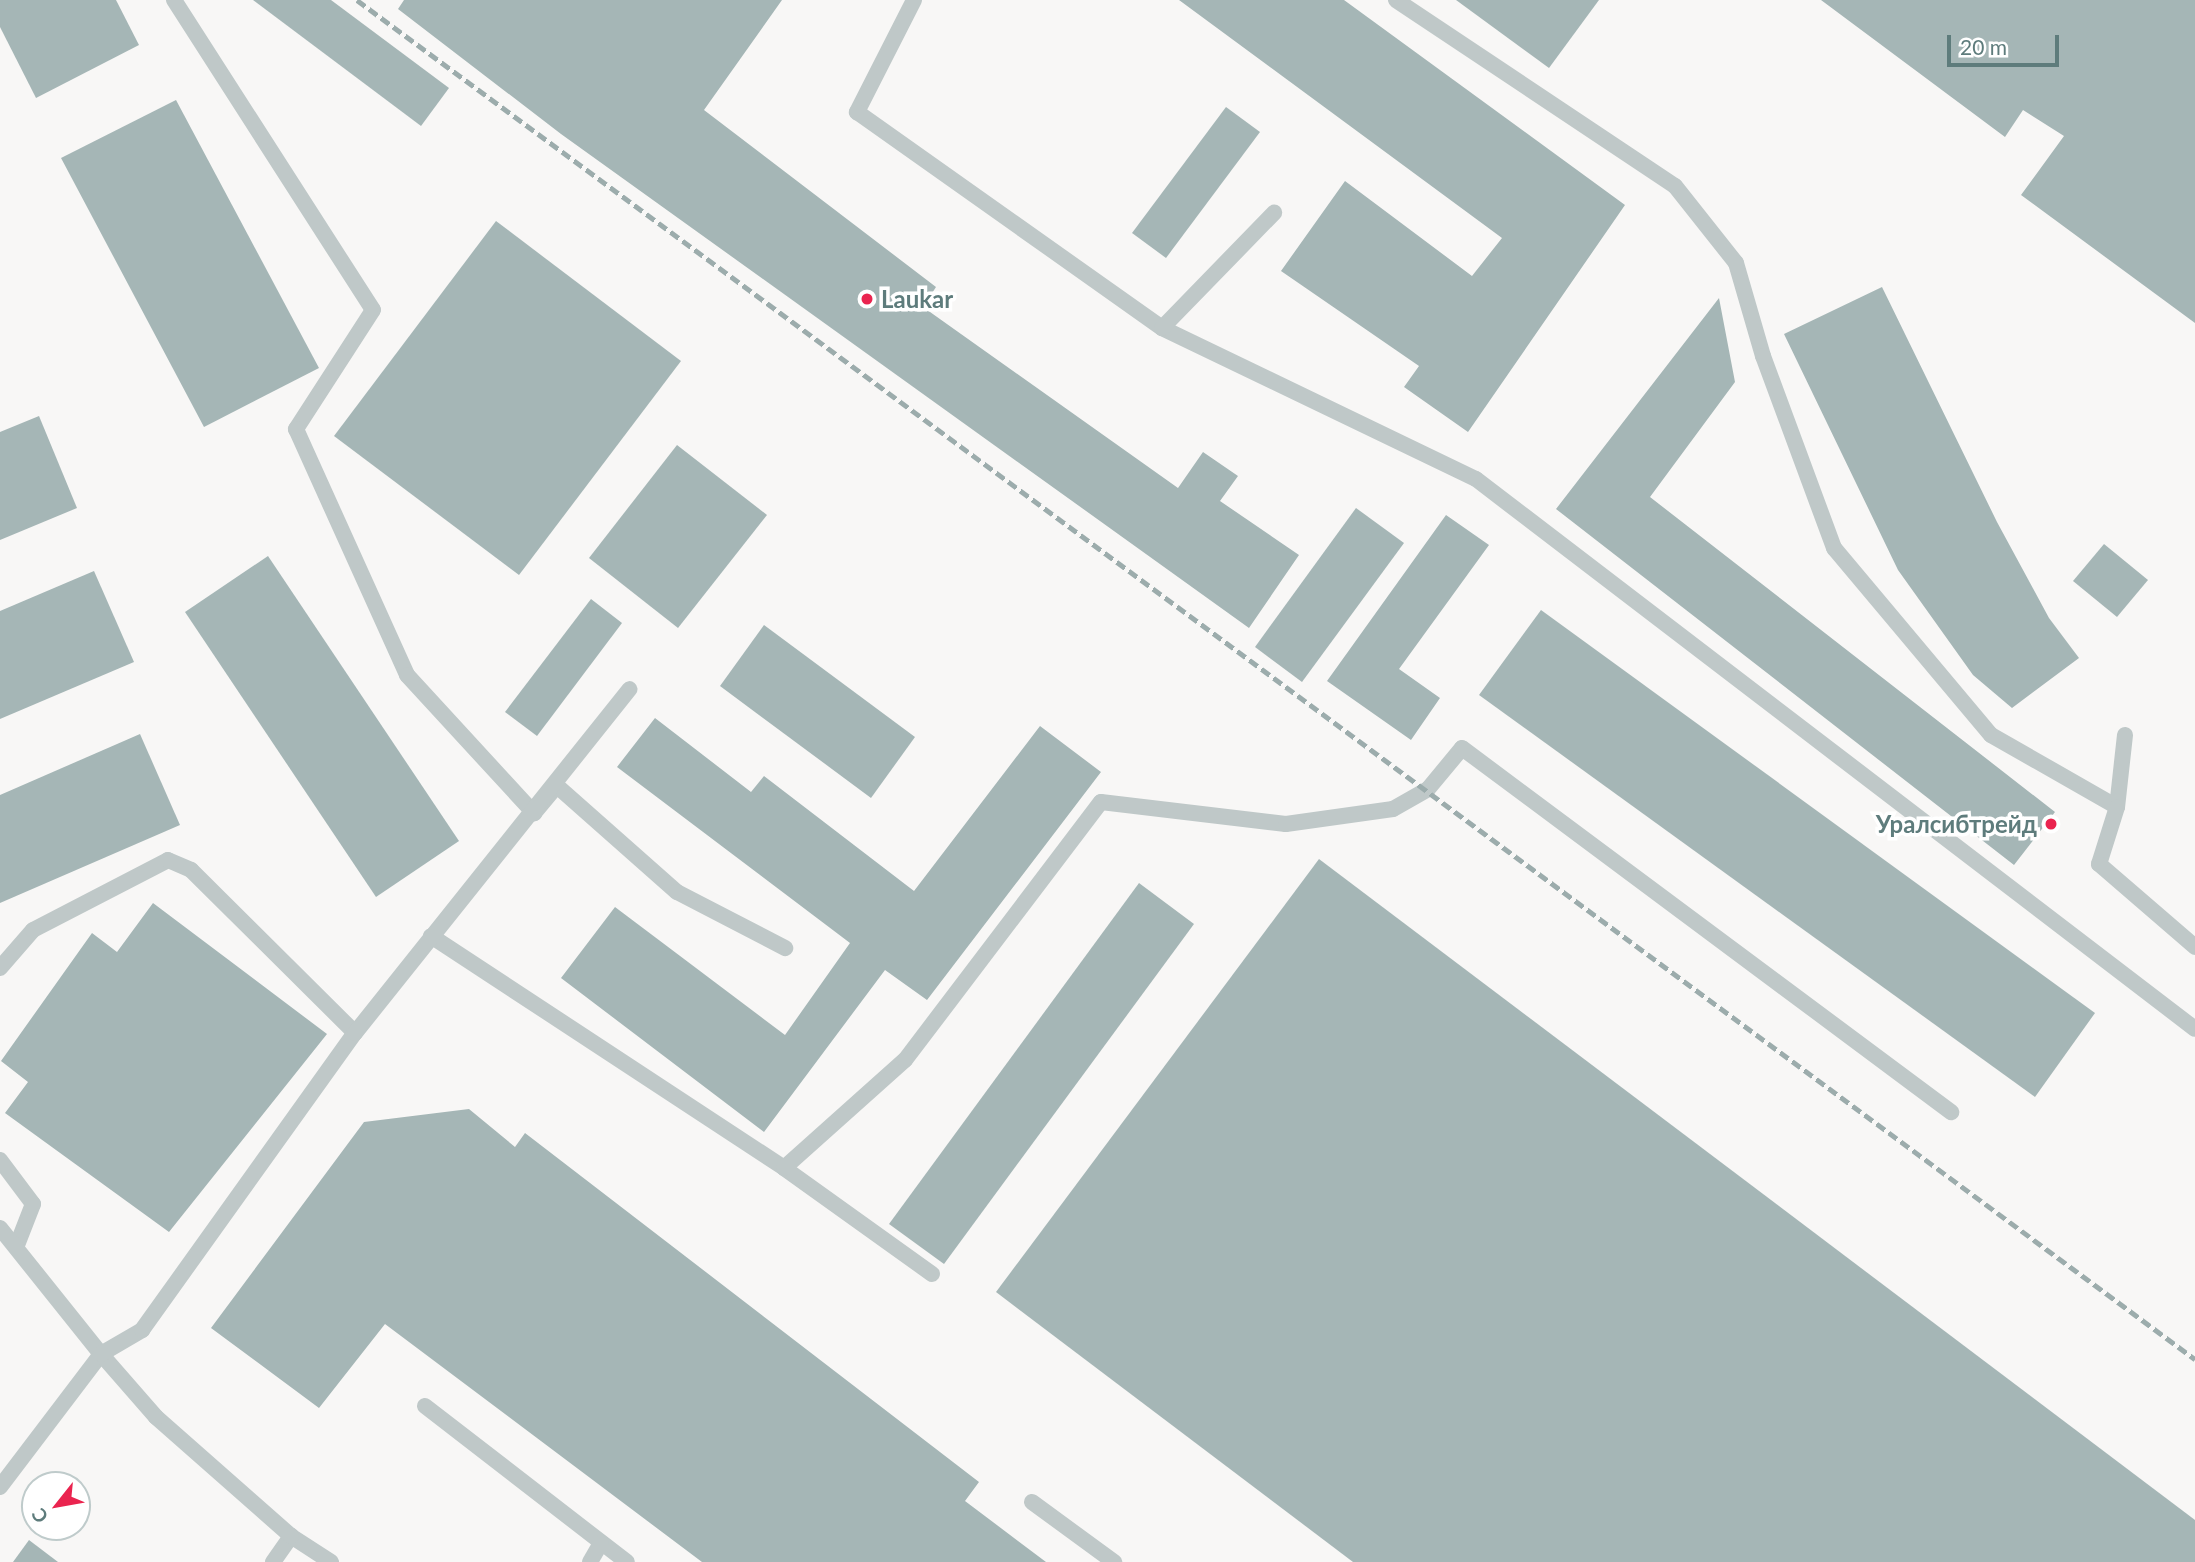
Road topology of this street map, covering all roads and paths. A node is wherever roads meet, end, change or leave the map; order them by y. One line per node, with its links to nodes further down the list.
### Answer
1 (174, 0): 10 (lane)
2 (914, 0): 5 (lane)
3 (1396, 0): 9 (lane)
4 (1273, 213): 5 (lane)
5 (1162, 328): 15 (lane)
6 (630, 689): 8 (lane)
7 (2125, 735): 9 (lane)
8 (557, 786): 10 (lane); 13 (lane)
9 (2117, 807): 12 (lane)
10 (534, 813): 11 (lane)
11 (431, 936): 16 (lane); 19 (lane)
12 (2195, 947)
13 (785, 948)
14 (0, 968): 16 (lane)
15 (2195, 1029)
16 (355, 1033): 23 (lane)
17 (1951, 1112): 19 (lane)
18 (0, 1160): 21 (lane)
19 (784, 1168): 22 (lane)
20 (0, 1228): 21 (lane)
21 (17, 1245): 23 (lane)
22 (932, 1274)
23 (101, 1354): 25 (lane); 27 (lane)
24 (425, 1406): 28 (lane)
25 (0, 1487)
26 (1032, 1502): 33 (lane)
27 (290, 1536): 29 (lane); 30 (lane)
28 (601, 1542): 31 (lane); 32 (lane)
29 (273, 1562)
30 (331, 1562)
31 (590, 1562)
32 (627, 1562)
33 (1114, 1562)

